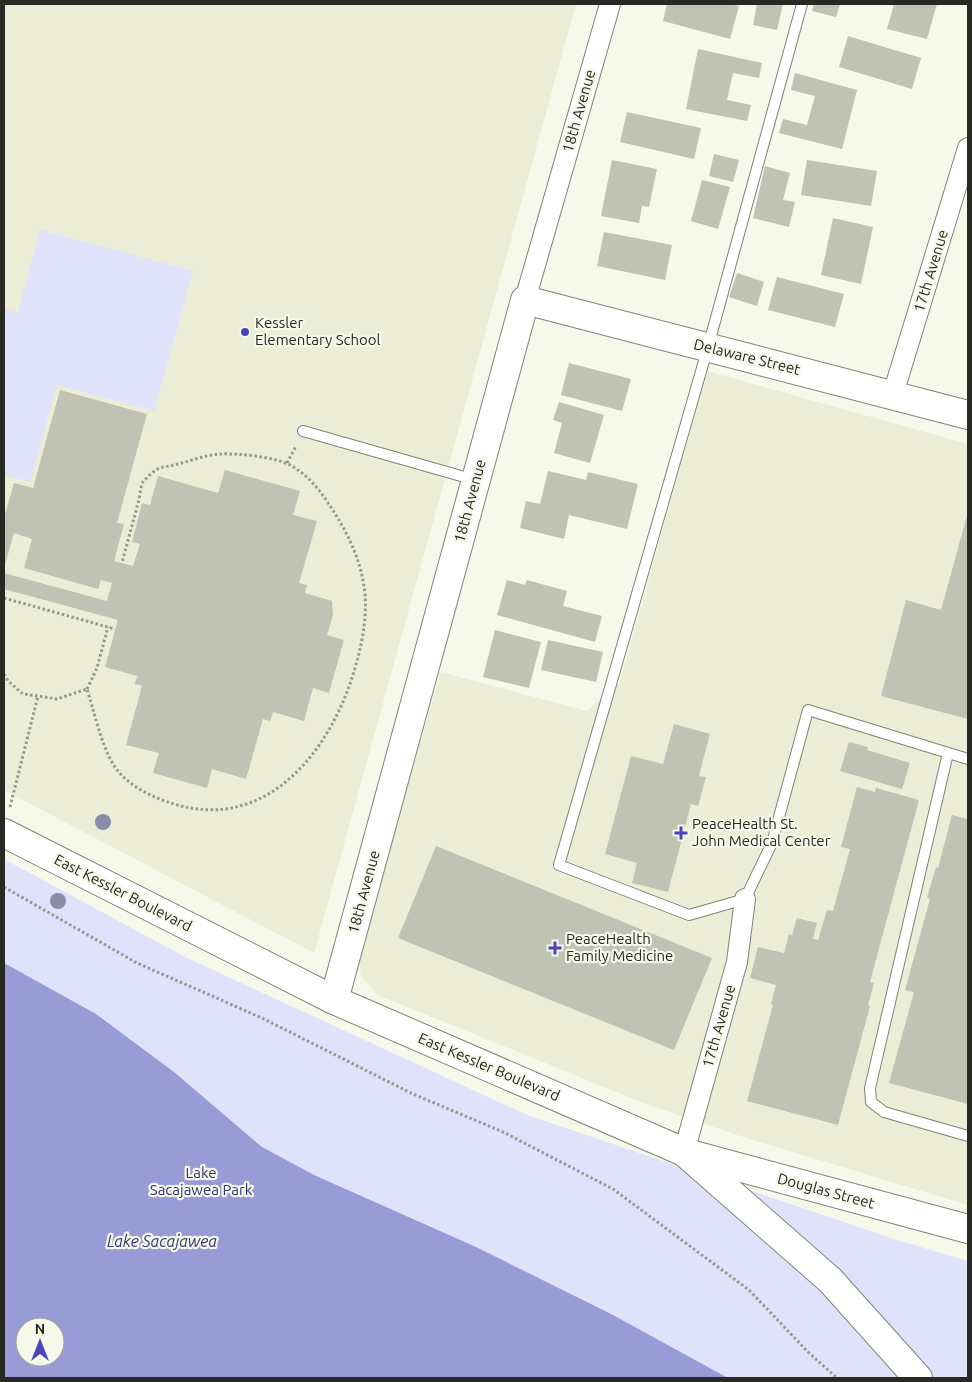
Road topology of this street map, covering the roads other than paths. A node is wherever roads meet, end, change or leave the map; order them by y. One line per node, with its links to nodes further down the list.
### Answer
1 (610, 4): 4 (street, 18th Avenue)
2 (802, 4): 5 (lane)
3 (968, 148): 6 (street, 17th Avenue)
4 (525, 300): 5 (street, Delaware Street); 9 (street, 18th Avenue)
5 (708, 347): 6 (street, Delaware Street); 13 (lane)
6 (893, 394): 7 (street, Delaware Street)
7 (968, 415)
8 (303, 431): 9 (lane)
9 (476, 480): 14 (street, 18th Avenue)
10 (948, 753): 11 (lane); 13 (lane); 15 (lane)
11 (968, 759)
12 (6, 822): 14 (street, East Kessler Boulevard)
13 (745, 898): 16 (street, 17th Avenue)
14 (334, 1000): 16 (street, East Kessler Boulevard)
15 (968, 1136)
16 (684, 1152): 17 (street, Douglas Street); 18 (street, East Kessler Boulevard)
17 (968, 1229)
18 (918, 1378)

